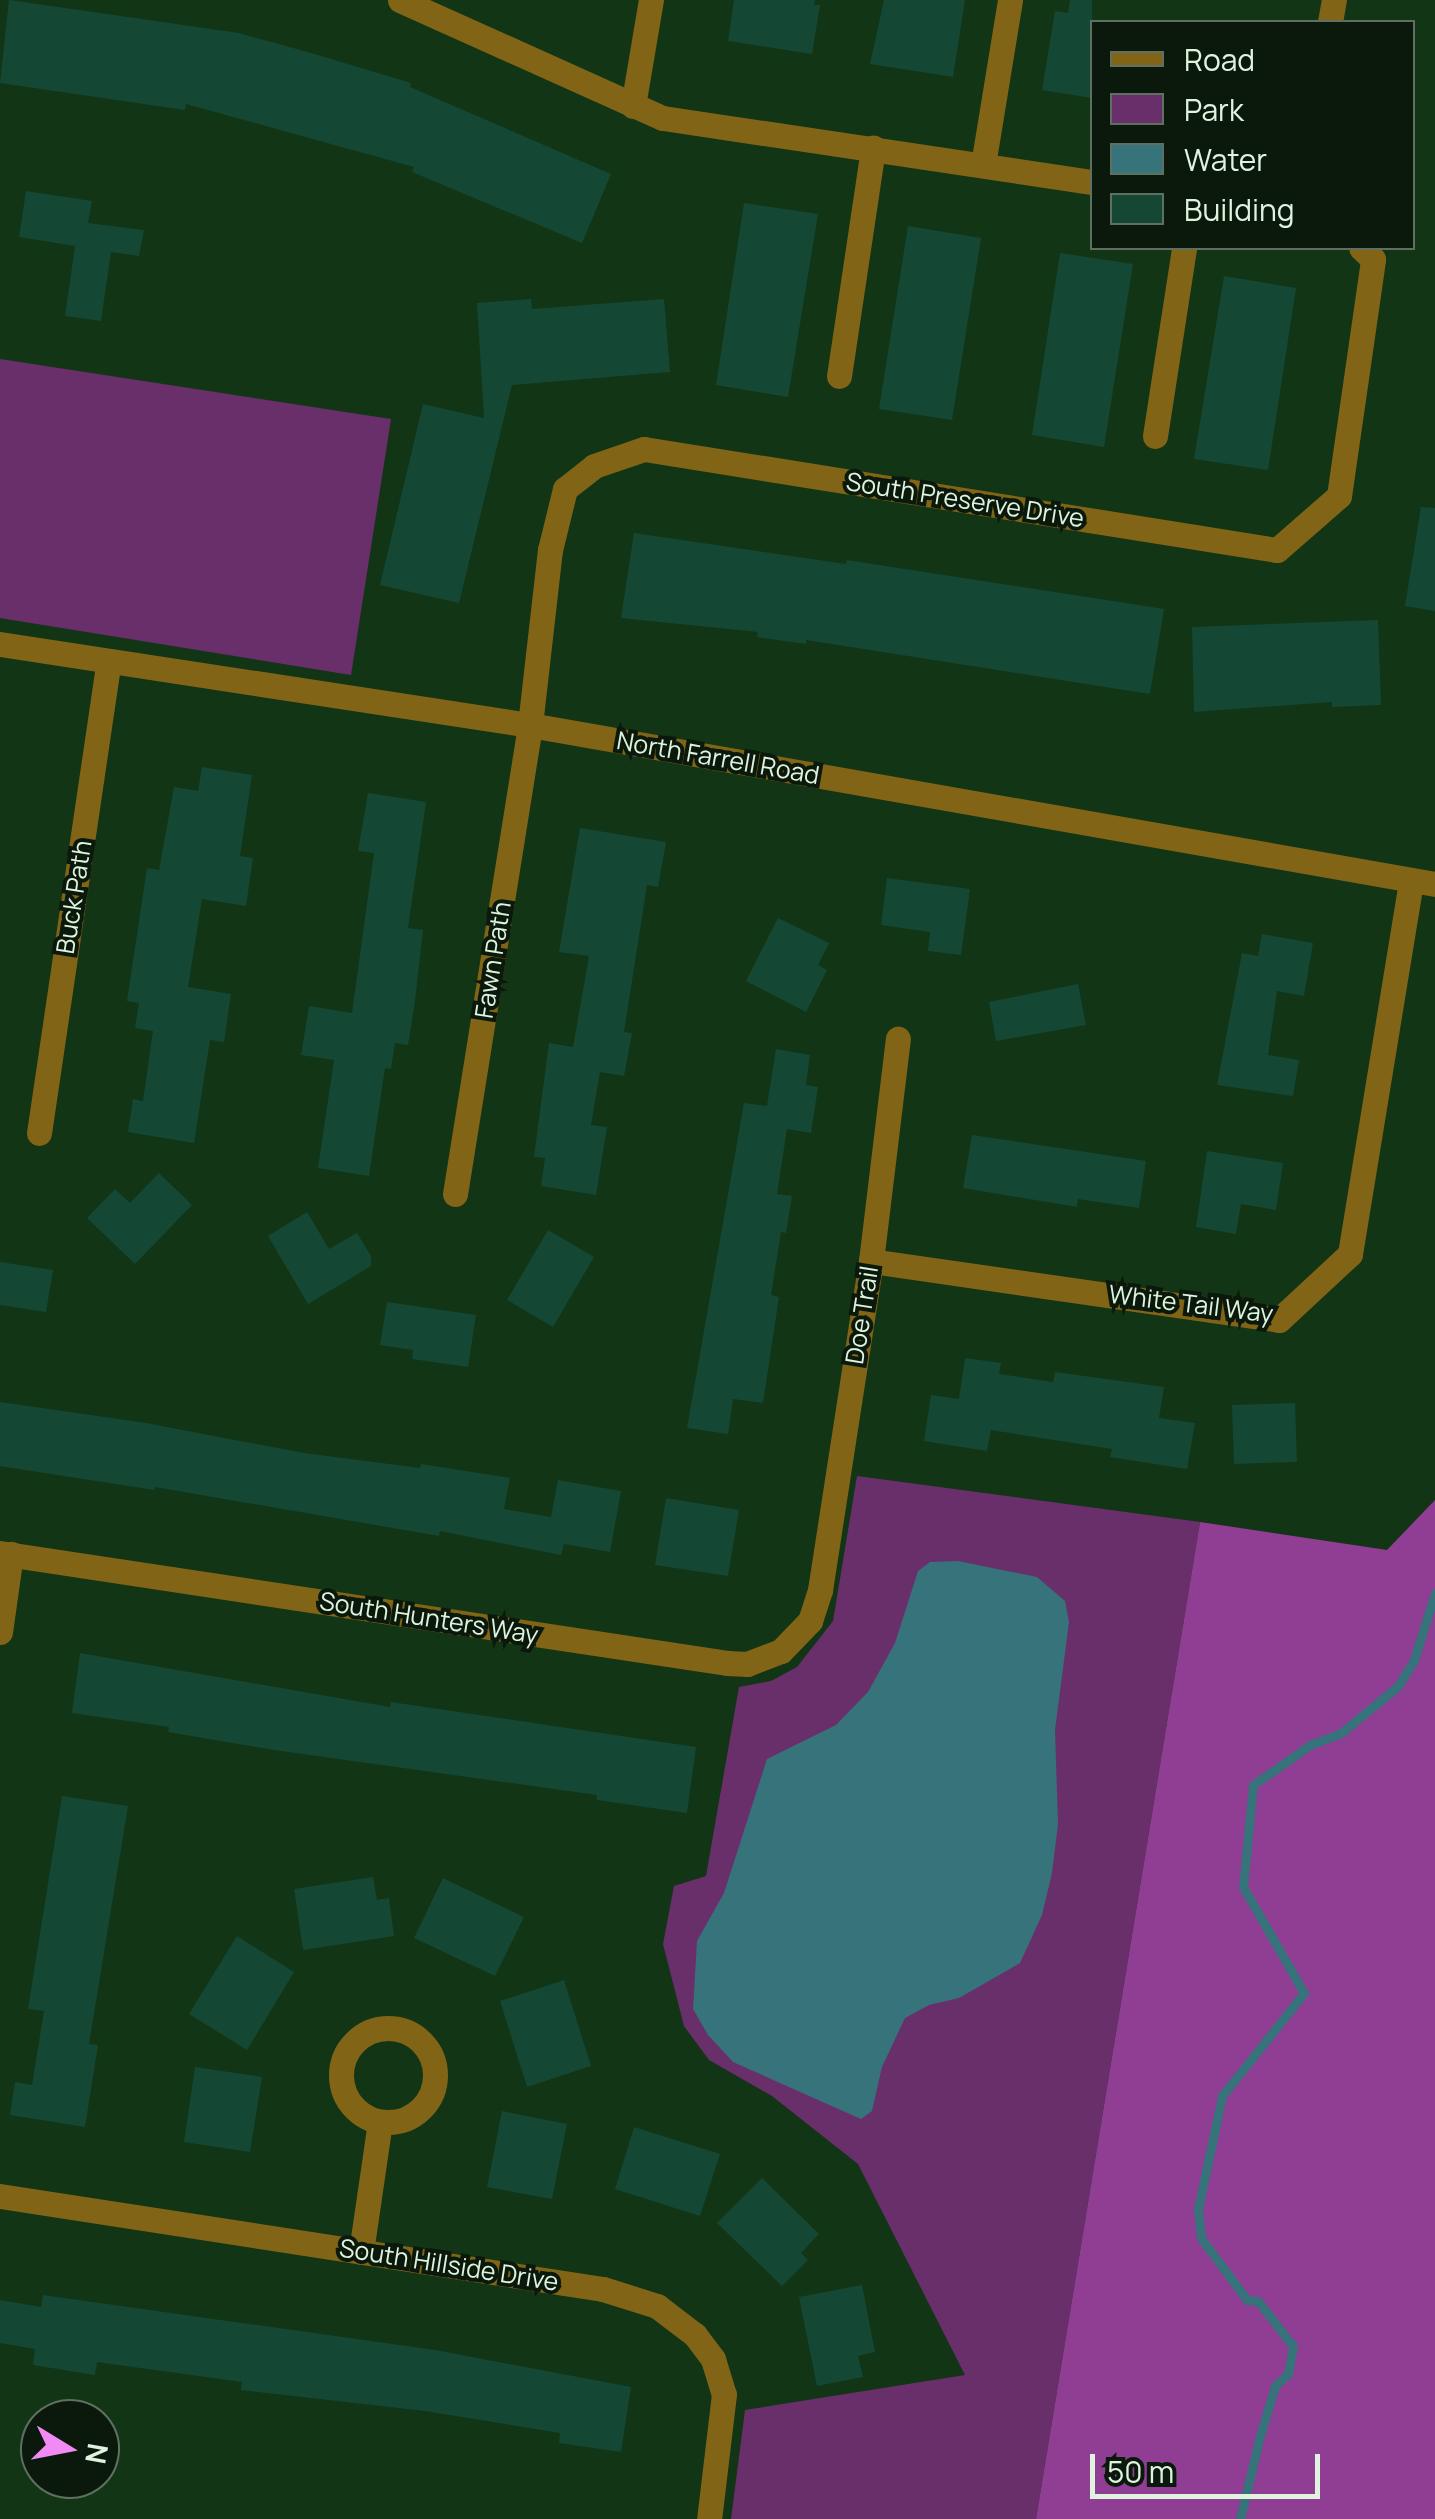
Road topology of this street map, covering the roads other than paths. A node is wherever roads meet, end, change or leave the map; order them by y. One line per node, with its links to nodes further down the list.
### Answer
1 (400, 0): 4 (street)
2 (651, 0): 4 (street)
3 (1010, 0): 6 (street)
4 (633, 106): 5 (street)
5 (873, 148): 6 (street); 10 (street)
6 (982, 165): 7 (street)
7 (1090, 182)
8 (1184, 250): 11 (street)
9 (1363, 250): 14 (street, South Preserve Drive)
10 (839, 376)
11 (1155, 436)
12 (0, 644): 13 (street, North Farrell Road)
13 (109, 662): 14 (street, North Farrell Road); 17 (street, Buck Path)
14 (530, 726): 15 (street, North Farrell Road); 18 (street, Fawn Path)
15 (1423, 882): 19 (street, White Tail Way)
16 (898, 1040): 19 (street, Doe Trail)
17 (39, 1133)
18 (455, 1194)
19 (871, 1260): 21 (street, Doe Trail)
20 (6, 1554): 21 (street, South Hunters Way); 22 (street)
21 (820, 1590)
22 (0, 1632)
23 (380, 2122): 25 (street)
24 (0, 2196): 25 (street, South Hillside Drive)
25 (361, 2252): 26 (street, South Hillside Drive)
26 (709, 2519)

